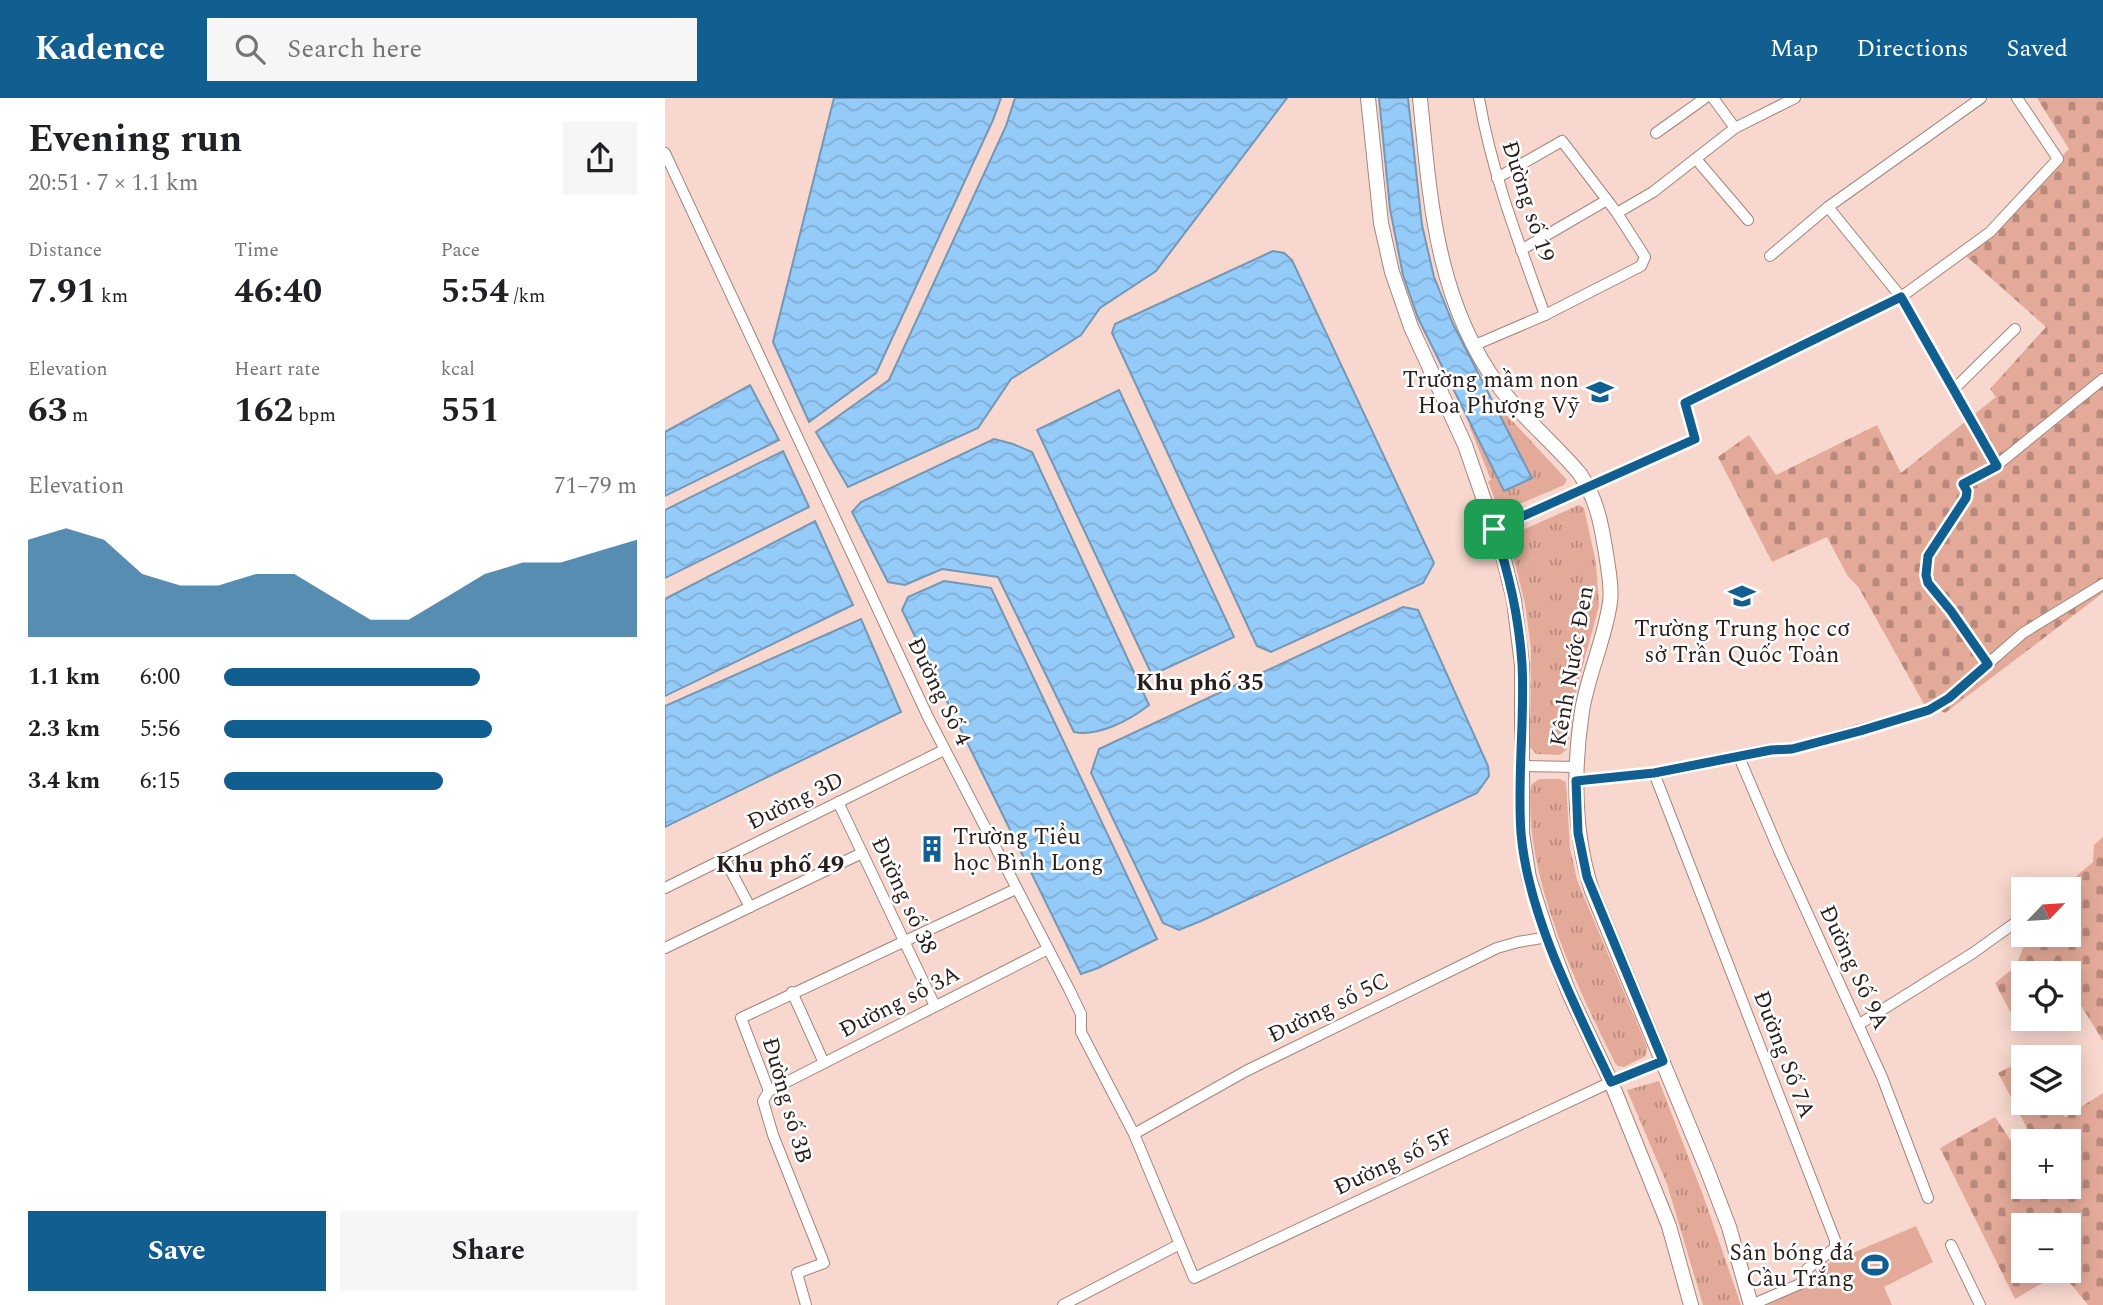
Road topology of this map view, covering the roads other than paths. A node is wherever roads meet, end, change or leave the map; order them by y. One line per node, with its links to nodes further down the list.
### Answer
1 (1368, 98): 28 (street, Kênh Nước Đen)
2 (1420, 98): 23 (street, Kênh Nước Đen)
3 (1479, 98): 13 (street, Đường số 19)
4 (1705, 98): 10 (street)
5 (1713, 98): 9 (street)
6 (1795, 98): 9 (street)
7 (1981, 98): 15 (street)
8 (2017, 98): 20 (street)
9 (1735, 128): 12 (street)
10 (1656, 133)
11 (665, 153): 31 (street, Đường Số 4)
12 (1696, 159): 16 (street); 17 (street)
13 (1497, 178): 14 (street); 18 (street, Đường số 19)
14 (1607, 200): 16 (street); 18 (street)
15 (1828, 206): 19 (street); 20 (street)
16 (1617, 213): 21 (street)
17 (1748, 220)
18 (1521, 250): 21 (street, Đường số 19)
19 (1770, 256)
20 (1901, 297): 25 (street); 27 (street)
21 (1545, 315): 23 (street)
22 (2015, 329): 25 (street)
23 (1475, 345): 27 (street, Kênh Nước Đen)
24 (2103, 379): 26 (street)
25 (1954, 389): 26 (street)
26 (1997, 466): 30 (street)
27 (1589, 488): 28 (street); 35 (street, Kênh Nước Đen)
28 (1494, 529): 33 (street, Kênh Nước Đen)
29 (2103, 584): 30 (street)
30 (1988, 664): 32 (street)
31 (944, 750): 36 (street, Đường 3D); 40 (street, Đường Số 4)
32 (1739, 757): 34 (street); 49 (street, Đường Số 9A)
33 (1521, 766): 35 (street); 43 (street, Kênh Nước Đen)
34 (1654, 773): 35 (street); 61 (street, Đường Số 7A)
35 (1576, 774): 50 (street, Kênh Nước Đen)
36 (838, 802): 37 (street, Đường số 38); 38 (street, Đường 3D)
37 (862, 853): 41 (street); 44 (street, Đường số 38)
38 (724, 858): 39 (street, Đường 3D); 41 (street)
39 (665, 888)
40 (1016, 889): 44 (street, Đường số 3B); 46 (street, Đường Số 4)
41 (750, 907): 45 (street)
42 (2011, 926): 49 (street)
43 (1548, 937): 52 (street, Kênh Nước Đen); 54 (street, Đường số 5C)
44 (904, 943): 47 (street, Đường số 3B); 48 (street, Đường số 38)
45 (665, 948)
46 (1048, 949): 48 (street, Đường số 3A); 54 (street, Đường Số 4)
47 (792, 992): 51 (street); 53 (street, Đường số 3B)
48 (935, 1006): 51 (street, Đường số 3A)
49 (1859, 1025): 55 (street, Đường Số 9A)
50 (1663, 1061): 52 (street, Đường số 5F); 61 (street, Kênh Nước Đen)
51 (824, 1063): 53 (street, Đường số 3A)
52 (1611, 1082): 56 (street, Đường số 5F); 60 (street, Kênh Nước Đen)
53 (769, 1091): 58 (street, Đường số 3B)
54 (1134, 1134): 56 (street, Đường Số 4)
55 (1928, 1198)
56 (1178, 1245): 59 (street)
57 (1951, 1245): 62 (street)
58 (806, 1305)
59 (1063, 1305)
60 (1691, 1305)
61 (1751, 1305)
62 (1980, 1305)

